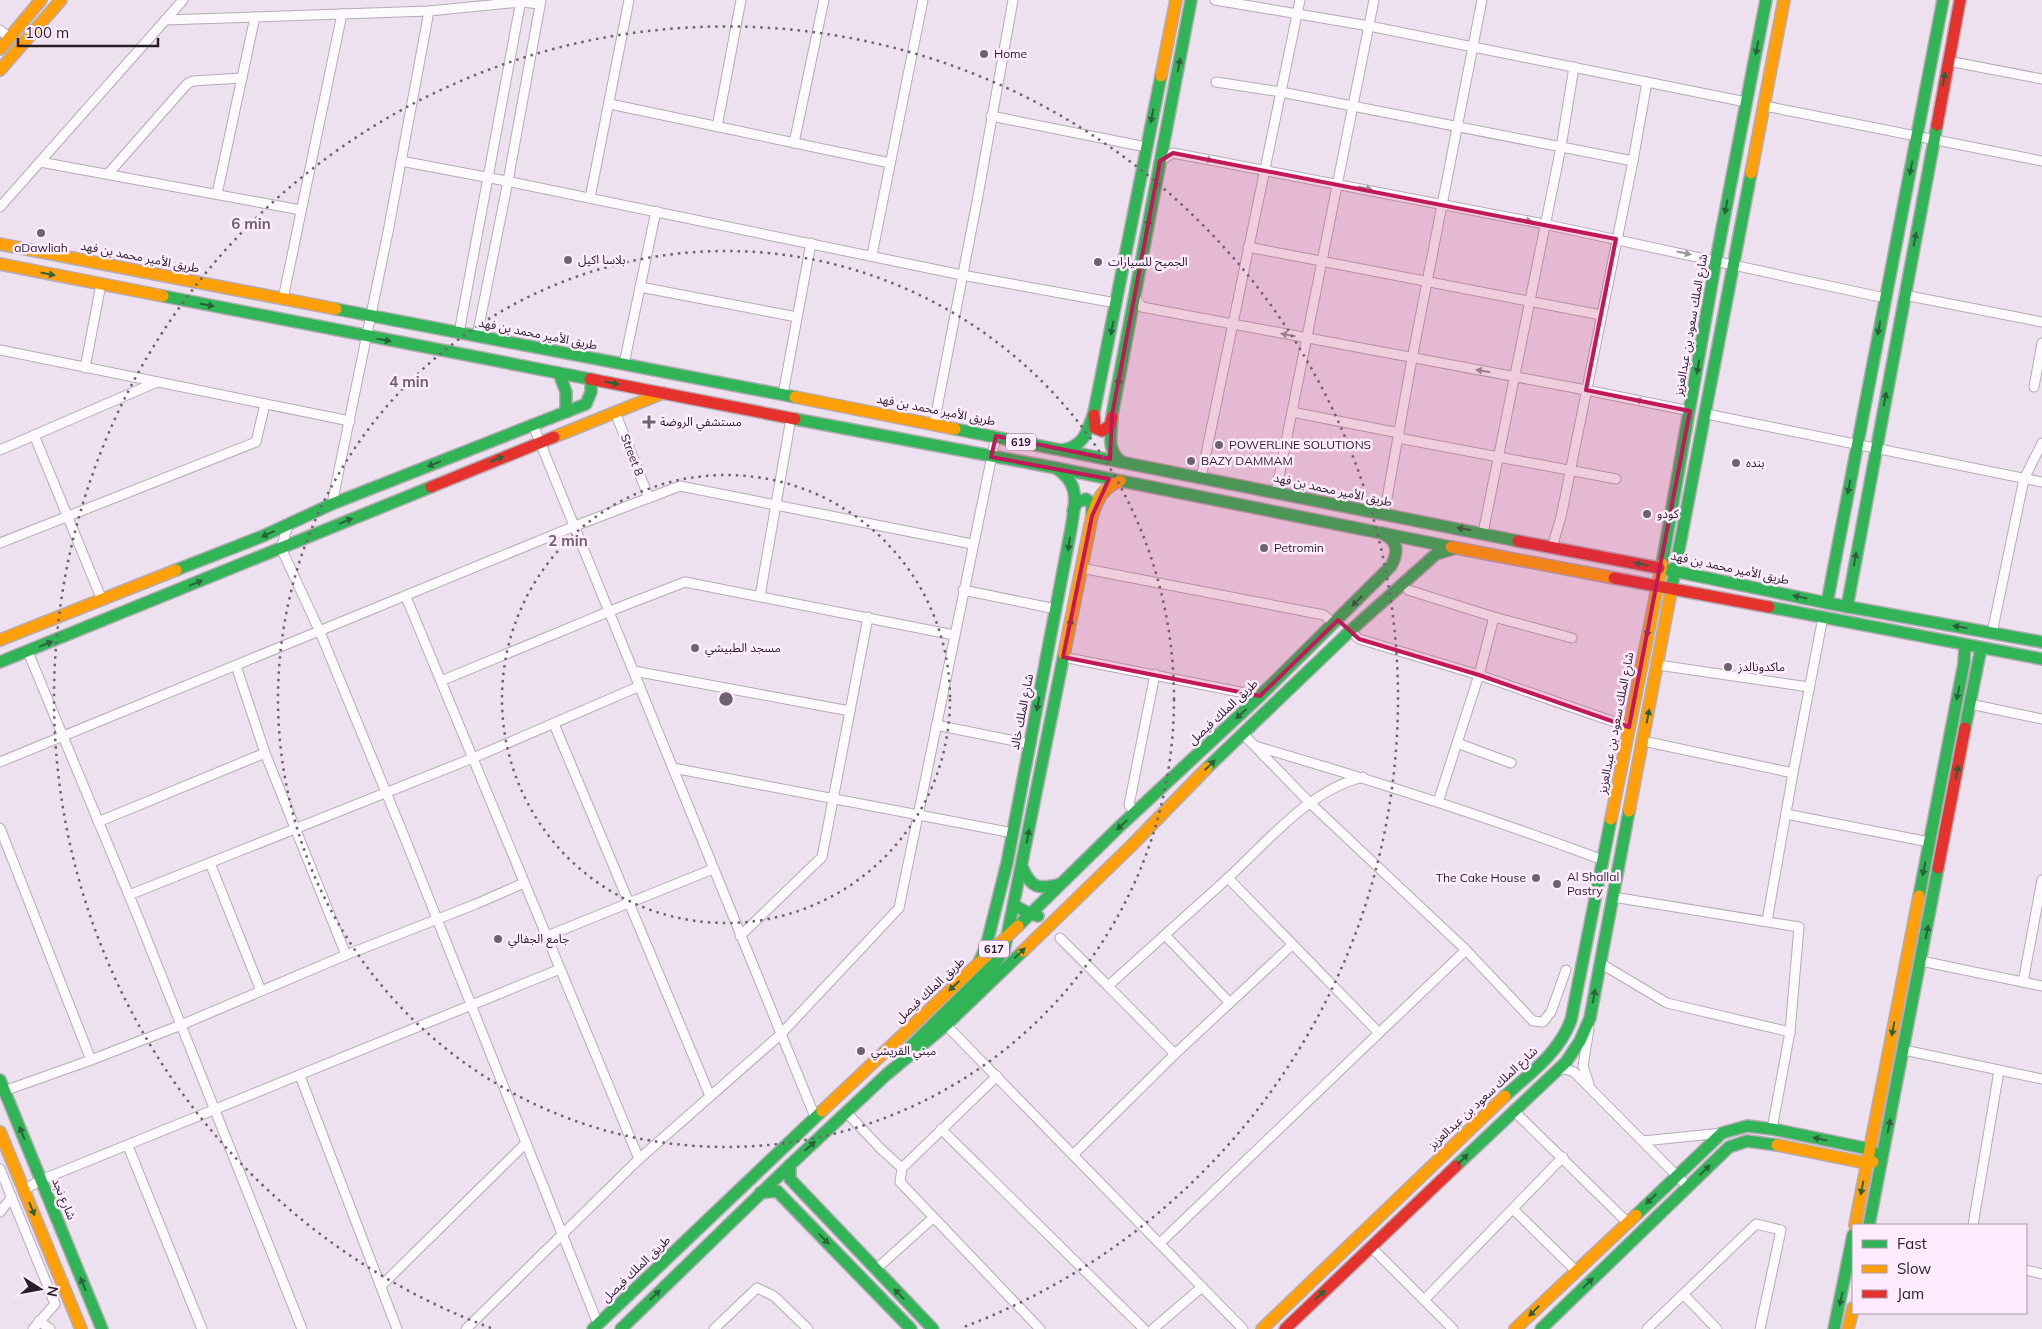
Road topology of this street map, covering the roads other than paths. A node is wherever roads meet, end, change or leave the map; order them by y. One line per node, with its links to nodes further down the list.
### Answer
1 (41, 0): 28 (main road)
2 (61, 0): 33 (main road)
3 (184, 0): 25 (street)
4 (629, 0): 40 (street)
5 (741, 0): 44 (street)
6 (824, 0): 48 (street)
7 (923, 0): 56 (street)
8 (1013, 0): 43 (street)
9 (1176, 0): 49 (main road, one-way to 49)
10 (1191, 0): 55 (main road, one-way to 10)
11 (1215, 0): 22 (street)
12 (1300, 0): 22 (street)
13 (1374, 0): 26 (street)
14 (1482, 0): 29 (street)
15 (1766, 0): 39 (main road, شارع الملك سعود بن عبدالعزيز, one-way to 39)
16 (1784, 0): 41 (main road)
17 (1943, 0): 46 (main road)
18 (1960, 0): 31 (main road)
19 (521, 1): 20 (street); 21 (street); 59 (street)
20 (540, 2): 60 (street)
21 (429, 10): 23 (street); 51 (street)
22 (1297, 13): 26 (street); 38 (street)
23 (342, 14): 24 (street); 66 (street)
24 (255, 17): 25 (street); 34 (street)
25 (165, 20): 54 (street)
26 (1369, 26): 29 (street); 42 (street)
27 (0, 30): 28 (street)
28 (10, 38): 30 (main road)
29 (1473, 47): 32 (street); 45 (street)
30 (0, 49)
31 (1948, 61): 35 (street); 47 (main road, one-way to 31)
32 (1574, 67): 37 (street); 50 (street)
33 (0, 70)
34 (242, 78): 58 (street); 62 (street)
35 (2042, 79)
36 (1216, 82): 38 (street)
37 (1647, 82): 39 (street); 52 (street)
38 (1281, 92): 42 (street); 57 (street)
39 (1746, 102): 74 (main road, شارع الملك سعود بن عبدالعزيز, one-way to 74)
40 (610, 104): 44 (street); 63 (street)
41 (1764, 106): 46 (street); 77 (main road)
42 (1353, 107): 45 (street); 61 (street)
43 (992, 116): 49 (street); 78 (street)
44 (717, 127): 48 (street)
45 (1458, 128): 50 (street); 64 (street)
46 (1917, 136): 47 (street); 84 (main road, one-way to 84)
47 (1934, 138): 53 (street); 82 (main road, one-way to 47)
48 (794, 143): 56 (street)
49 (1146, 147): 87 (main road)
50 (1561, 147): 52 (street); 68 (street)
51 (401, 161): 59 (street); 89 (street)
52 (1634, 161): 69 (street)
53 (2042, 161)
54 (40, 162): 58 (street); 65 (street)
55 (1160, 162): 57 (street, one-way to 57); 83 (main road, one-way to 55)
56 (890, 163): 73 (street)
57 (1265, 170): 61 (street); 72 (street)
58 (108, 174): 62 (street)
59 (488, 178): 60 (street); 93 (street)
60 (508, 181): 63 (street); 95 (street)
61 (1338, 183): 64 (street, one-way to 64); 75 (street)
62 (216, 194): 66 (street)
63 (590, 198): 67 (street)
64 (1443, 204): 68 (street, one-way to 68); 79 (street)
65 (0, 207)
66 (301, 210): 85 (street)
67 (656, 211): 70 (street); 81 (street)
68 (1544, 224): 69 (street); 86 (street)
69 (1616, 239): 74 (street, one-way to 74); 88 (street)
70 (811, 243): 73 (street); 90 (street)
71 (0, 244): 85 (main road, طريق الأمير محمد بن فهد / 619)
72 (1248, 247): 75 (street); 92 (street)
73 (872, 255): 78 (street)
74 (1716, 260): 77 (street); 111 (main road, شارع الملك سعود بن عبدالعزيز, one-way to 111)
75 (1322, 262): 79 (street); 96 (street)
76 (0, 264): 80 (main road, 619, one-way to 80)
77 (1735, 265): 84 (street); 116 (main road)
78 (962, 275): 87 (street); 120 (street)
79 (1427, 282): 86 (street); 99 (street)
80 (101, 284): 94 (main road, 619, one-way to 94); 101 (street)
81 (640, 287): 90 (street); 100 (street)
82 (1904, 295): 91 (street); 128 (main road, one-way to 82)
83 (1134, 296): 92 (street); 117 (main road, one-way to 83)
84 (1885, 298): 127 (main road, one-way to 127)
85 (283, 299): 89 (main road, طريق الأمير محمد بن فهد / 619)
86 (1529, 302): 88 (street); 103 (street)
87 (1116, 303): 114 (main road, one-way to 114)
88 (1601, 315): 107 (street)
89 (370, 316): 93 (main road, طريق الأمير محمد بن فهد / 619); 94 (street)
90 (797, 317): 109 (street)
91 (2042, 322)
92 (1231, 325): 96 (street, one-way to 92); 136 (street)
93 (459, 333): 95 (main road, طريق الأمير محمد بن فهد / 619)
94 (366, 336): 102 (main road, 619, one-way to 102); 119 (street)
95 (477, 336): 100 (main road, طريق الأمير محمد بن فهد / 619)
96 (1307, 338): 99 (street); 115 (street)
97 (2042, 343): 106 (street)
98 (0, 350): 101 (street)
99 (1412, 359): 103 (street, one-way to 99); 124 (street)
100 (624, 364): 109 (main road, طريق الأمير محمد بن فهد / 619)
101 (85, 368): 105 (street)
102 (559, 373): 104 (main road, 619); 112 (main road)
103 (1514, 377): 107 (street); 132 (street)
104 (591, 379): 108 (main road, 619, one-way to 108); 112 (main road)
105 (157, 382): 110 (street); 122 (street)
106 (2034, 387)
107 (1586, 390): 111 (street, one-way to 107); 135 (street)
108 (663, 393): 113 (main road); 118 (main road, 619)
109 (783, 394): 120 (main road, طريق الأمير محمد بن فهد / 619)
110 (264, 404): 119 (street); 147 (street)
111 (1690, 411): 160 (main road, شارع الملك سعود بن عبدالعزيز)
112 (566, 412): 121 (main road)
113 (615, 412): 125 (main road); 142 (street, Street 8)
114 (1094, 412): 117 (main road); 130 (main road)
115 (1292, 412): 124 (street); 141 (street)
116 (1706, 414): 127 (street); 161 (main road)
117 (1112, 415): 133 (main road)
118 (791, 418): 131 (main road, 619); 144 (street)
119 (350, 421): 143 (street)
120 (934, 424): 123 (main road, طريق الأمير محمد بن فهد / 619)
121 (533, 425): 125 (street); 143 (main road, one-way to 143)
122 (34, 436): 129 (street); 147 (street)
123 (996, 436): 130 (main road, طريق الأمير محمد بن فهد / 619); 131 (street)
124 (1398, 436): 132 (street); 146 (street)
125 (541, 442): 150 (street); 156 (main road, one-way to 125)
126 (2042, 442): 138 (street)
127 (1856, 445): 128 (street); 169 (main road, one-way to 169)
128 (1876, 448): 138 (street); 170 (main road, one-way to 128)
129 (0, 450)
130 (1062, 450): 133 (main road, طريق الأمير محمد بن فهد / 619)
131 (991, 457): 134 (main road, 619); 154 (street)
132 (1499, 457): 135 (street); 152 (street)
133 (1122, 462): 136 (main road, طريق الأمير محمد بن فهد / 619)
134 (1056, 468): 139 (main road, 619); 145 (main road, شارع الملك خالد)
135 (1569, 470): 137 (street); 155 (street)
136 (1201, 478): 141 (main road, طريق الأمير محمد بن فهد / 619)
137 (1616, 479)
138 (2024, 479): 140 (street); 179 (street)
139 (1120, 481): 148 (main road); 151 (main road, 619)
140 (2042, 482)
141 (1276, 492): 146 (main road, طريق الأمير محمد بن فهد / 619)
142 (648, 498): 144 (street); 150 (street)
143 (332, 504): 149 (main road)
144 (776, 505): 154 (street); 166 (street)
145 (1073, 511): 148 (main road); 171 (main road, شارع الملك خالد, one-way to 171)
146 (1384, 515): 152 (main road, طريق الأمير محمد بن فهد / 619, one-way to 146)
147 (67, 516): 153 (street); 168 (street)
148 (1092, 516): 159 (main road)
149 (288, 525): 156 (street); 168 (main road, one-way to 168)
150 (576, 526): 167 (street); 172 (street)
151 (1377, 531): 157 (main road, 619); 158 (main road)
152 (1483, 533): 155 (main road, طريق الأمير محمد بن فهد / 619)
153 (0, 543)
154 (972, 544): 165 (street)
155 (1552, 547): 160 (main road, طريق الأمير محمد بن فهد / 619, one-way to 155)
156 (281, 548): 178 (street); 186 (main road, one-way to 156)
157 (1460, 549): 162 (main road, 619); 163 (main road)
158 (1391, 566): 163 (main road); 176 (main road, طريق الملك فيصل / 617, one-way to 176)
159 (1081, 568): 176 (street); 187 (main road, one-way to 159)
160 (1661, 568): 161 (main road, طريق الأمير محمد بن فهد / 619); 162 (main road, شارع الملك سعود بن عبدالعزيز)
161 (1676, 571): 164 (main road); 169 (main road, طريق الأمير محمد بن فهد / 619, one-way to 161)
162 (1658, 585): 164 (main road, 619); 204 (main road, شارع الملك سعود بن عبدالعزيز, one-way to 204)
163 (1406, 586): 174 (street); 177 (main road, 617)
164 (1673, 588): 175 (main road, 619); 190 (main road)
165 (963, 590): 171 (street); 180 (street)
166 (760, 596): 172 (street); 173 (street)
167 (406, 597): 178 (street); 195 (street)
168 (102, 600): 182 (main road)
169 (1826, 603): 170 (main road, طريق الأمير محمد بن فهد / 619)
170 (1846, 606): 179 (main road, طريق الأمير محمد بن فهد / 619, one-way to 170)
171 (1056, 609): 209 (main road, شارع الملك خالد, one-way to 209)
172 (610, 611): 192 (street); 195 (street)
173 (868, 617): 180 (street); 200 (street)
174 (1494, 617): 181 (street); 194 (street)
175 (1823, 617): 184 (main road, 619); 197 (street)
176 (1334, 624): 198 (main road, طريق الملك فيصل / 617)
177 (1350, 631): 194 (street); 205 (main road, 617)
178 (320, 632): 191 (street); 219 (street)
179 (1992, 633): 183 (main road, طريق الأمير محمد بن فهد / 619)
180 (954, 635): 203 (street)
181 (1572, 638)
182 (0, 640)
183 (2042, 642)
184 (1965, 645): 185 (main road, 619); 231 (main road, one-way to 231)
185 (1981, 648): 188 (main road, 619); 199 (main road)
186 (28, 652): 189 (main road); 206 (street)
187 (1063, 657): 193 (street); 235 (main road, one-way to 187)
188 (2042, 659)
189 (0, 662)
190 (1658, 665): 197 (street); 207 (main road, one-way to 190)
191 (236, 666): 206 (street); 211 (street)
192 (634, 671): 196 (street); 200 (street)
193 (1155, 674): 198 (street); 223 (street)
194 (1479, 675): 204 (street); 208 (street)
195 (441, 681): 212 (street)
196 (640, 686): 202 (street); 215 (street)
197 (1810, 687): 216 (street)
198 (1260, 696): 223 (main road, طريق الملك فيصل / 617, one-way to 223)
199 (1970, 704): 201 (street); 257 (main road, one-way to 199)
200 (850, 711): 220 (street)
201 (2042, 719)
202 (554, 724): 212 (street); 244 (street)
203 (936, 725): 209 (street); 225 (street)
204 (1629, 727): 230 (main road); 233 (main road, شارع الملك سعود بن عبدالعزيز)
205 (1242, 733): 210 (street); 218 (main road, 617, one-way to 205)
206 (62, 737): 213 (street); 226 (street)
207 (1643, 741): 216 (street); 230 (main road)
208 (1457, 742): 214 (street); 222 (street)
209 (1030, 744): 229 (main road, شارع الملك خالد)
210 (1253, 745): 217 (street); 221 (street)
211 (265, 753): 226 (street); 228 (street)
212 (472, 758): 219 (street); 239 (street)
213 (0, 762)
214 (1511, 763)
215 (673, 768): 220 (street); 236 (street)
216 (1793, 773): 224 (street)
217 (1363, 778): 221 (street); 222 (street)
218 (1192, 783): 246 (main road); 270 (main road, 617, one-way to 218)
219 (386, 793): 228 (street); 247 (street)
220 (833, 800): 225 (street); 251 (street)
221 (1309, 802): 237 (street); 255 (street)
222 (1438, 802): 233 (street)
223 (1135, 812): 240 (main road, طريق الملك فيصل / 617, one-way to 240)
224 (1786, 814): 231 (street); 248 (street)
225 (917, 816): 229 (street); 273 (street)
226 (98, 822): 242 (street)
227 (0, 828): 276 (street)
228 (296, 830): 234 (street); 256 (street)
229 (1013, 833): 232 (main road, شارع الملك خالد)
230 (1623, 841): 243 (main road)
231 (1929, 842): 297 (main road, one-way to 297)
232 (1011, 846): 245 (main road); 259 (main road, شارع الملك خالد)
233 (1604, 860): 302 (main road, شارع الملك سعود بن عبدالعزيز)
234 (210, 864): 242 (street); 265 (street)
235 (1022, 867): 240 (main road); 245 (main road)
236 (713, 869): 244 (street); 251 (street)
237 (1228, 878): 249 (street); 254 (street)
238 (2042, 880): 241 (street)
239 (524, 883): 247 (street); 250 (street)
240 (1062, 884): 246 (main road, طريق الملك فيصل / 617)
241 (2041, 895): 262 (street)
242 (129, 896): 269 (street)
243 (1613, 897): 248 (street); 258 (main road)
244 (629, 902): 250 (street); 285 (street)
245 (1014, 905): 246 (main road); 252 (main road)
246 (1030, 914): 252 (main road, طريق الملك فيصل / 617)
247 (438, 920): 256 (street); 267 (street)
248 (1767, 921): 271 (street)
249 (1165, 935): 263 (street); 266 (street)
250 (546, 936): 260 (street)
251 (740, 936): 273 (street)
252 (1008, 936): 259 (main road, طريق الملك فيصل / 617); 279 (main road)
253 (1060, 938): 263 (street)
254 (1292, 945): 266 (street); 272 (street)
255 (1466, 950): 261 (street); 272 (street)
256 (346, 955): 265 (street)
257 (1921, 961): 262 (street); 274 (main road)
258 (1600, 963): 268 (main road, one-way to 258); 271 (street)
259 (977, 964): 289 (main road, طريق الملك فيصل / 617, one-way to 289)
260 (560, 969): 267 (street); 300 (street)
261 (1566, 970)
262 (2023, 982): 264 (street)
263 (1108, 986): 275 (street)
264 (2042, 986)
265 (261, 991): 269 (street)
266 (1230, 1003): 275 (street)
267 (472, 1005): 280 (street); 295 (street)
268 (1590, 1018): 278 (main road); 284 (street)
269 (180, 1025): 276 (street); 286 (street)
270 (946, 1025): 279 (main road, 617); 281 (street)
271 (1790, 1032): 291 (street)
272 (1379, 1033): 325 (street)
273 (780, 1034): 285 (street); 289 (street)
274 (1904, 1050): 277 (street); 301 (main road, one-way to 274)
275 (1175, 1054): 298 (street)
276 (91, 1060): 283 (street)
277 (2000, 1070): 282 (street); 321 (street)
278 (1554, 1072): 284 (street); 287 (main road)
279 (886, 1075): 288 (main road, 617)
280 (300, 1076): 286 (street); 331 (street)
281 (998, 1076): 290 (street); 298 (street)
282 (2042, 1079)
283 (2, 1086): 308 (main road, شارع نجد, one-way to 283)
284 (1590, 1087): 294 (street)
285 (710, 1096): 300 (street)
286 (214, 1110): 296 (street); 344 (street)
287 (1514, 1111): 299 (street); 322 (main road, one-way to 287)
288 (847, 1113): 304 (main road, 617, one-way to 288); 305 (street)
289 (815, 1117): 338 (main road, طريق الملك فيصل / 617)
290 (942, 1129): 305 (street); 354 (street)
291 (1772, 1129): 293 (main road); 297 (main road, one-way to 291)
292 (0, 1132): 310 (main road)
293 (1722, 1133): 294 (street); 307 (main road)
294 (1643, 1141): 307 (street)
295 (526, 1143): 323 (street); 331 (street)
296 (128, 1146): 308 (street); 343 (street)
297 (1869, 1149): 301 (main road); 303 (main road)
298 (1074, 1154): 325 (street)
299 (1563, 1157): 314 (street); 318 (street)
300 (639, 1159): 323 (street)
301 (1882, 1159): 303 (main road); 320 (main road)
302 (1437, 1160): 322 (main road); 357 (main road, شارع الملك سعود بن عبدالعزيز)
303 (1866, 1164): 309 (main road, one-way to 303); 319 (main road, one-way to 319)
304 (790, 1165): 311 (main road, 617); 313 (main road)
305 (902, 1168): 317 (street)
306 (0, 1169): 312 (street)
307 (1676, 1175): 309 (street); 318 (main road, one-way to 318)
308 (41, 1180): 310 (street); 342 (main road, شارع نجد, one-way to 308)
309 (1688, 1187): 361 (main road, one-way to 309)
310 (24, 1190): 341 (main road, one-way to 341)
311 (760, 1193): 316 (main road); 336 (main road, 617, one-way to 311)
312 (12, 1197): 315 (street); 337 (street)
313 (816, 1206): 316 (main road); 327 (main road)
314 (1513, 1209): 329 (street); 334 (street)
315 (0, 1212)
316 (803, 1217): 351 (main road, one-way to 351)
317 (933, 1218): 327 (street); 353 (street)
318 (1628, 1222): 329 (main road)
319 (1855, 1224)
320 (1870, 1224)
321 (1972, 1224)
322 (1390, 1229): 326 (main road)
323 (562, 1235): 338 (street); 346 (street)
324 (1852, 1240): 365 (main road, one-way to 365)
325 (1160, 1243): 332 (street)
326 (1371, 1247): 334 (street); 358 (main road, one-way to 326)
327 (876, 1270): 352 (main road, one-way to 327)
328 (2027, 1270): 330 (street)
329 (1576, 1271): 360 (main road, one-way to 360)
330 (2042, 1274)
331 (381, 1286): 345 (street)
332 (1202, 1287): 355 (street); 356 (street)
333 (1684, 1294): 362 (street); 363 (street); 364 (street)
334 (1424, 1300): 359 (street)
335 (1852, 1312): 366 (main road)
336 (636, 1314): 347 (main road, 617); 348 (street)
337 (40, 1321): 339 (street); 340 (street)
338 (596, 1327)
339 (33, 1329)
340 (50, 1329)
341 (81, 1329)
342 (102, 1329)
343 (202, 1329)
344 (302, 1329)
345 (397, 1329)
346 (466, 1329)
347 (620, 1329)
348 (634, 1329)
349 (714, 1329): 350 (street)
350 (808, 1329)
351 (911, 1329)
352 (933, 1329)
353 (1040, 1329)
354 (1144, 1329)
355 (1153, 1329)
356 (1243, 1329)
357 (1262, 1329)
358 (1285, 1329)
359 (1453, 1329)
360 (1515, 1329)
361 (1541, 1329)
362 (1647, 1329)
363 (1717, 1329)
364 (1760, 1329)
365 (1834, 1329)
366 (1848, 1329)

